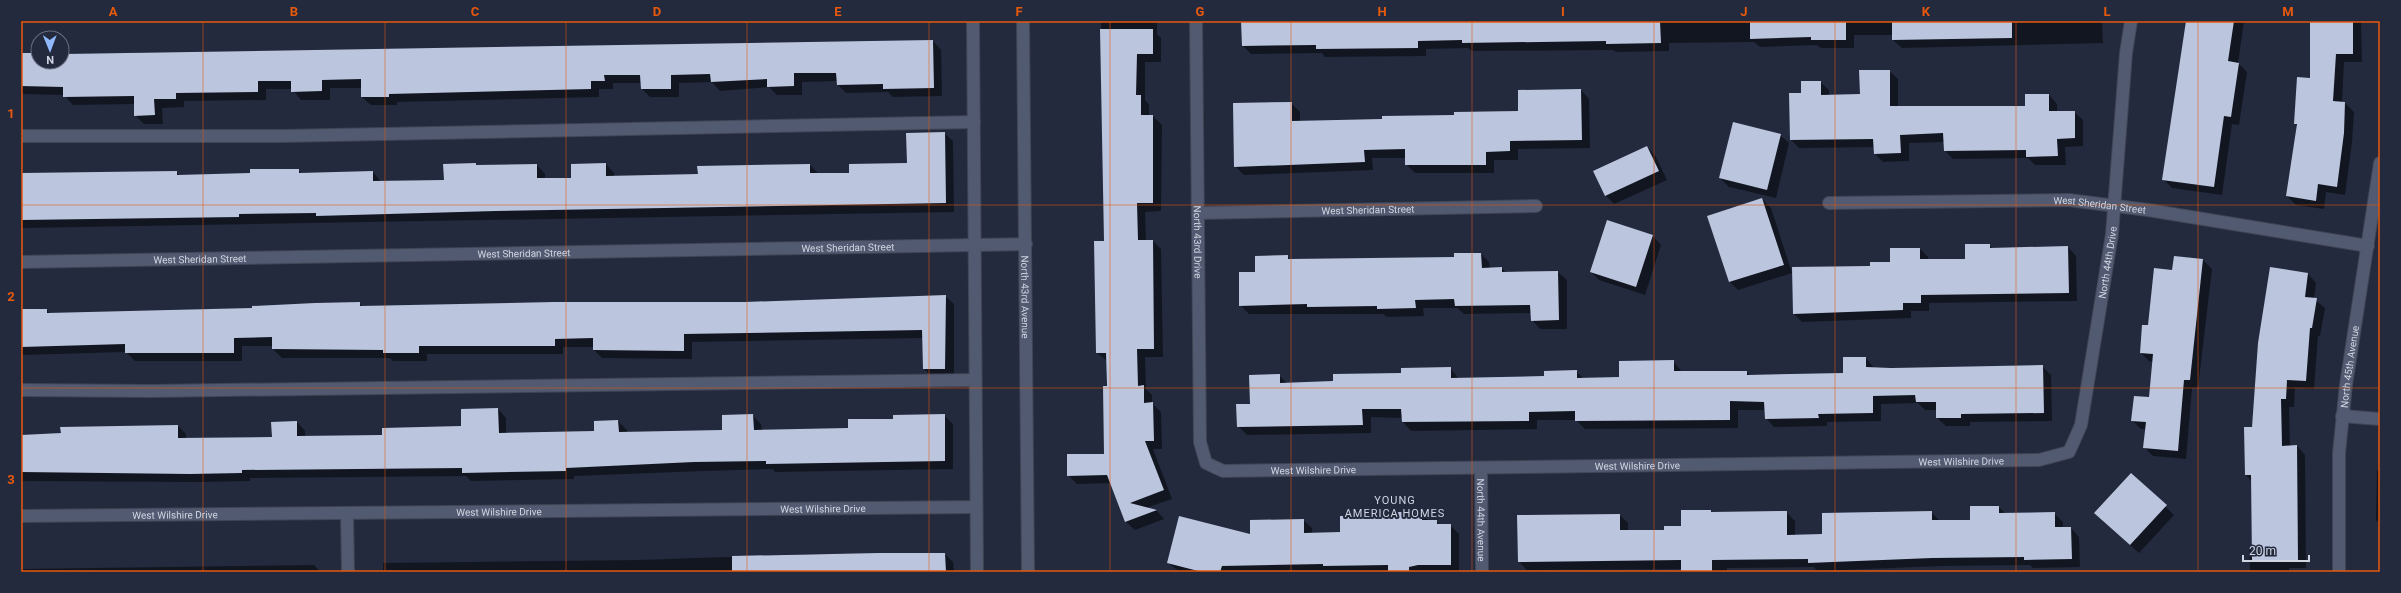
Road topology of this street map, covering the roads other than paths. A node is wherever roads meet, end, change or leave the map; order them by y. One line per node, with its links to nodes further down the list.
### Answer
1 (973, 21): 5 (street)
2 (1023, 21): 13 (street, North 43rd Avenue)
3 (1196, 21): 11 (street, North 43rd Drive)
4 (2132, 21): 10 (street, North 44th Drive)
5 (974, 122): 6 (street); 12 (street)
6 (21, 136)
7 (2380, 163): 14 (street, North 45th Avenue)
8 (1829, 203): 10 (street, West Sheridan Street)
9 (1536, 206): 11 (street, West Sheridan Street)
10 (2115, 206): 14 (street, West Sheridan Street); 20 (street, North 44th Drive)
11 (1199, 212): 21 (street, North 43rd Drive)
12 (975, 244): 13 (street, West Sheridan Street); 15 (street, West Sheridan Street); 16 (street)
13 (1026, 244): 28 (street, North 43rd Avenue)
14 (2368, 246): 18 (street, North 45th Avenue)
15 (21, 262)
16 (976, 380): 17 (street); 23 (street)
17 (21, 390)
18 (2342, 416): 19 (street); 30 (street, North 45th Avenue)
19 (2380, 419)
20 (2069, 452): 22 (street, West Wilshire Drive)
21 (1206, 463): 22 (street, West Wilshire Drive)
22 (1481, 468): 29 (street, North 44th Avenue)
23 (976, 507): 24 (street, West Wilshire Drive); 27 (street)
24 (347, 514): 25 (street, West Wilshire Drive); 26 (street)
25 (21, 516)
26 (348, 572)
27 (977, 572)
28 (1028, 572)
29 (1482, 572)
30 (2339, 572)

